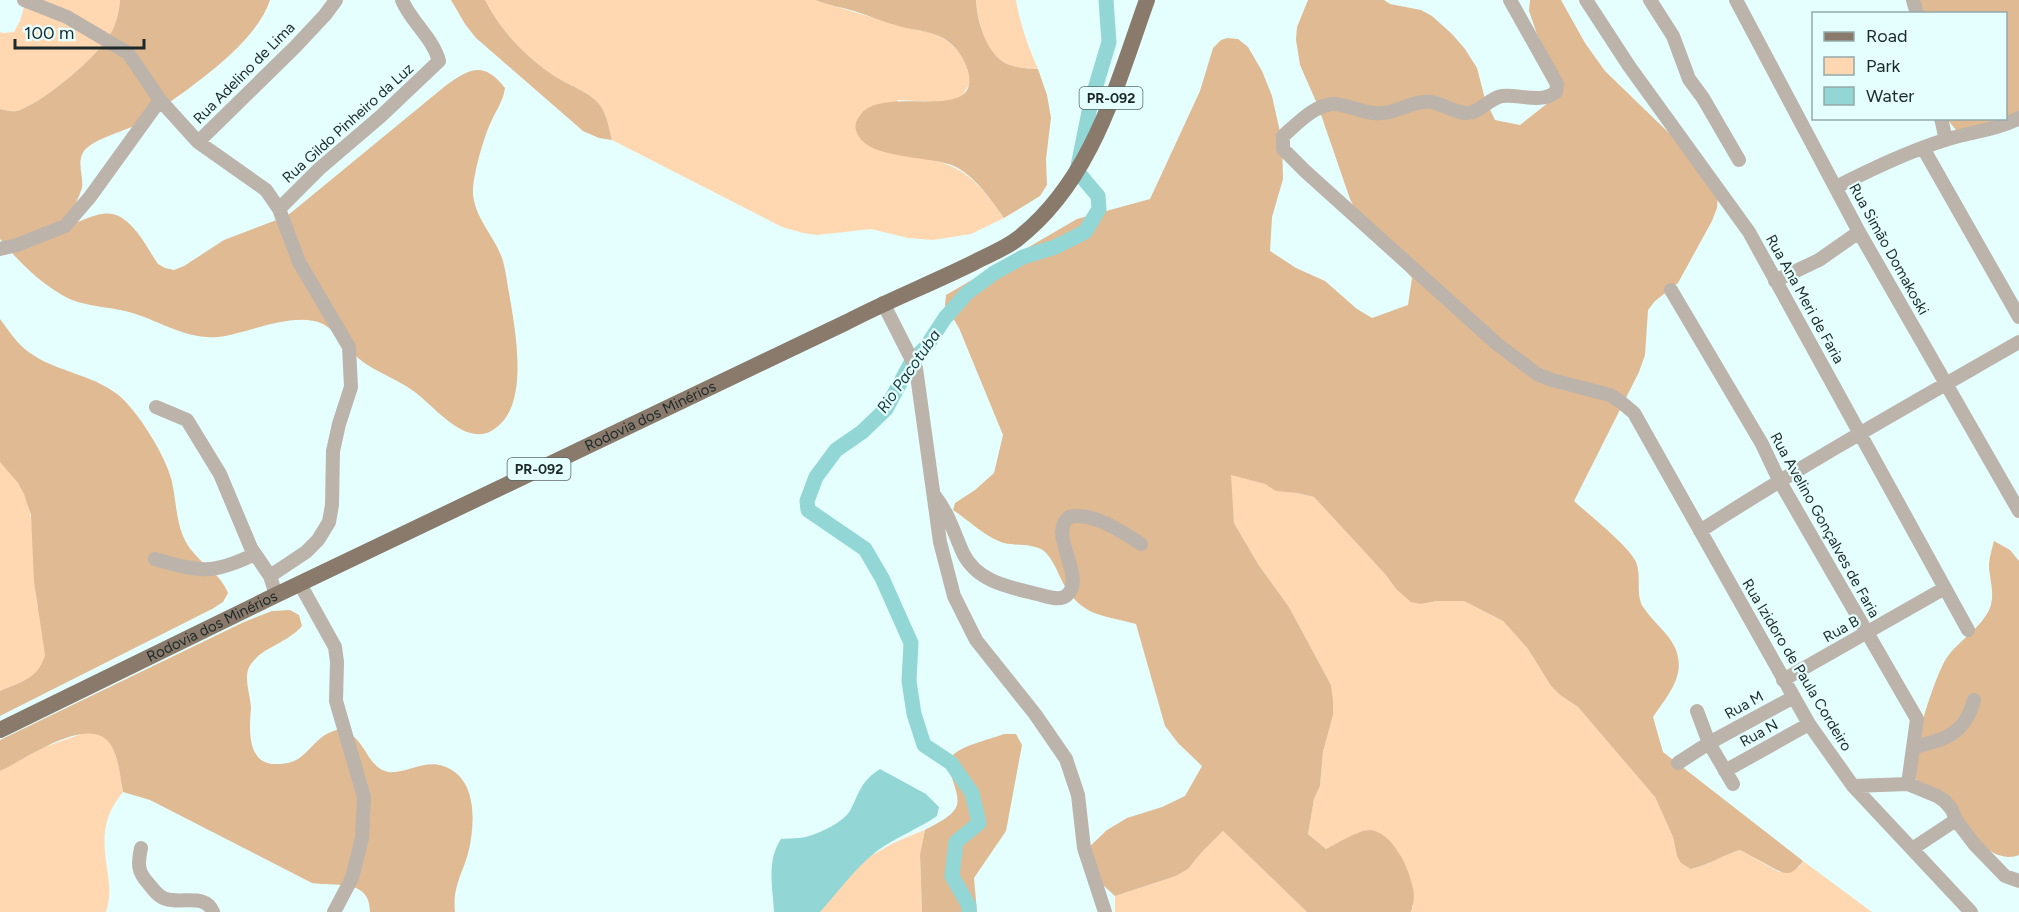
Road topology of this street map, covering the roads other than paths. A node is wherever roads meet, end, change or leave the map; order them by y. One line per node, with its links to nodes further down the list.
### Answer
1 (24, 0): 9 (street)
2 (336, 0): 13 (street, Rua Adelino de Lima)
3 (402, 0): 17 (street, Rua Gildo Pinheiro da Luz)
4 (1147, 0): 22 (main road, Rodovia dos Minérios / PR-092)
5 (1510, 0): 31 (street, Rua Izidoro de Paula Cordeiro)
6 (1650, 0): 15 (street)
7 (1736, 0): 16 (street, Rua Simão Domakoski)
8 (1592, 2): 20 (street, Rua Ana Meri de Faria)
9 (160, 100): 13 (street); 19 (street)
10 (1941, 120): 12 (street)
11 (2017, 124): 12 (street)
12 (1946, 140): 14 (street)
13 (198, 142): 17 (street)
14 (1923, 148): 16 (street); 23 (street)
15 (1739, 160)
16 (1836, 187): 18 (street, Rua Simão Domakoski)
17 (279, 209): 35 (street)
18 (1859, 232): 20 (street); 25 (street, Rua Simão Domakoski)
19 (0, 249)
20 (1775, 281): 27 (street, Rua Ana Meri de Faria)
21 (1671, 290): 28 (street, Rua Avelino Gonçalves de Faria)
22 (883, 303): 29 (street); 36 (main road, Rodovia dos Minérios / PR-092)
23 (2019, 317)
24 (2019, 342): 25 (street)
25 (1946, 384): 27 (street); 30 (street, Rua Simão Domakoski)
26 (156, 406): 33 (street)
27 (1861, 432): 28 (street); 37 (street, Rua Ana Meri de Faria)
28 (1779, 480): 31 (street); 40 (street, Rua Avelino Gonçalves de Faria)
29 (934, 495): 32 (street); 60 (street)
30 (2019, 511)
31 (1700, 531): 41 (street, Rua Izidoro de Paula Cordeiro)
32 (1142, 544)
33 (255, 554): 34 (street); 35 (street)
34 (156, 559)
35 (270, 576): 38 (street)
36 (300, 584): 38 (main road, Rodovia dos Minérios / PR-092); 59 (street)
37 (1945, 588): 39 (street, Rua Ana Meri de Faria); 40 (street, Rua B)
38 (276, 595): 46 (main road, Rodovia dos Minérios / PR-092)
39 (1968, 630)
40 (1867, 634): 41 (street, Rua B); 48 (street, Rua Avelino Gonçalves de Faria)
41 (1783, 680): 42 (street, Rua Izidoro de Paula Cordeiro)
42 (1794, 697): 45 (street, Rua Izidoro de Paula Cordeiro); 47 (street, Rua M)
43 (1974, 700): 48 (street)
44 (1697, 711): 47 (street)
45 (1809, 724): 50 (street, Rua N); 53 (street, Rua Izidoro de Paula Cordeiro)
46 (0, 730)
47 (1709, 743): 49 (street, Rua M); 50 (street)
48 (1914, 747): 52 (street, Rua Avelino Gonçalves de Faria)
49 (1678, 763)
50 (1725, 771): 51 (street)
51 (1733, 784)
52 (1908, 784): 53 (street); 54 (street)
53 (1853, 786): 56 (street, Rua Izidoro de Paula Cordeiro)
54 (1956, 820): 56 (street); 57 (street)
55 (141, 848): 58 (street)
56 (1912, 849): 61 (street, Rua Izidoro de Paula Cordeiro)
57 (2019, 881)
58 (213, 912)
59 (334, 912)
60 (1106, 912)
61 (1971, 912)

